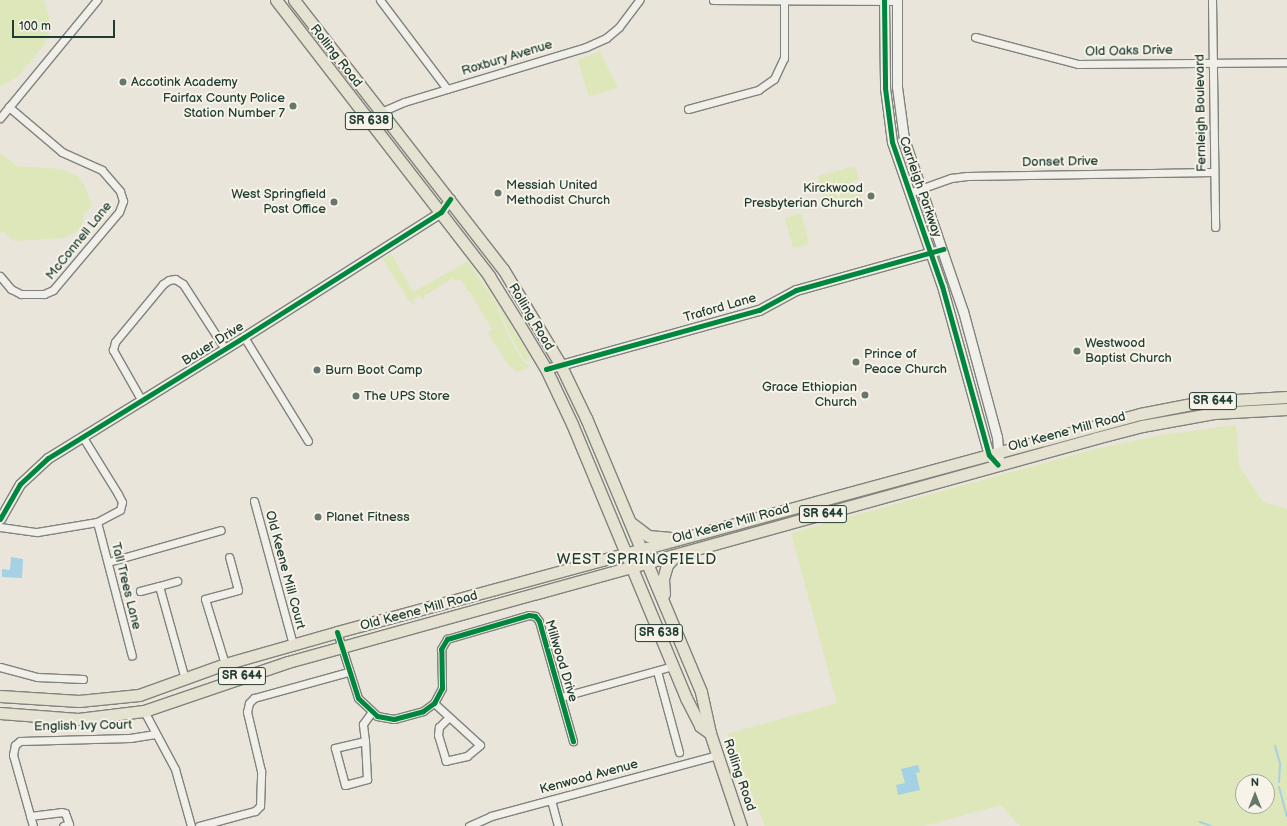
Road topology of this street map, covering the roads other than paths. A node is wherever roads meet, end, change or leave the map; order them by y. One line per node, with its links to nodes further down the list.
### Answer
1 (97, 0): 15 (street)
2 (276, 0): 19 (main road, Rolling Road / SR 638)
3 (294, 0): 17 (main road, Rolling Road / SR 638)
4 (380, 0): 14 (street)
5 (639, 0): 14 (street, Roxbury Avenue)
6 (713, 0): 8 (street)
7 (1212, 0): 12 (street, Fernleigh Boulevard)
8 (784, 1): 9 (street); 16 (street)
9 (884, 1): 10 (street); 22 (street, Carrleigh Parkway)
10 (897, 1): 21 (street, Carrleigh Parkway)
11 (975, 37): 12 (street, Old Oaks Drive)
12 (1213, 62): 13 (street, Old Oaks Drive); 20 (street, Fernleigh Boulevard)
13 (1287, 62)
14 (447, 89): 17 (street, Roxbury Avenue)
15 (9, 107): 18 (street); 28 (street, McConnell Lane)
16 (688, 109)
17 (382, 112): 19 (street, Roxbury Avenue); 23 (main road, Rolling Road / SR 638)
18 (0, 118)
19 (367, 118): 24 (main road, Rolling Road / SR 638)
20 (1214, 172): 21 (street, Donset Drive); 25 (street, Fernleigh Boulevard)
21 (921, 188): 22 (street, Donset Drive); 26 (street, Carrleigh Parkway)
22 (909, 193): 27 (street, Carrleigh Parkway)
23 (450, 199): 24 (street, Bauer Drive); 31 (main road, Rolling Road / SR 638)
24 (441, 212): 29 (street, Bauer Drive); 32 (main road, Rolling Road / SR 638)
25 (1215, 227)
26 (943, 249): 27 (street, Traford Lane); 38 (street, Carrleigh Parkway)
27 (931, 253): 31 (street, Traford Lane); 38 (street, Carrleigh Parkway)
28 (0, 276)
29 (244, 337): 30 (street, Bauer Drive); 37 (street)
30 (225, 349): 34 (street, Bauer Drive); 34 (street)
31 (560, 364): 32 (street, Traford Lane); 42 (main road, Rolling Road / SR 638)
32 (546, 369): 49 (main road, Rolling Road / SR 638)
33 (1287, 397): 38 (main road, Old Keene Mill Road / SR 644)
34 (142, 401): 36 (street, Bauer Drive)
35 (1287, 409): 39 (main road, Old Keene Mill Road / SR 644)
36 (82, 436): 41 (street, Bauer Drive); 43 (street)
37 (308, 440)
38 (995, 453): 39 (street, Carrleigh Parkway); 46 (main road, Old Keene Mill Road / SR 644)
39 (998, 466): 48 (main road, Old Keene Mill Road / SR 644)
40 (254, 501): 59 (street, Old Keene Mill Court)
41 (0, 519)
42 (628, 520): 46 (main road); 47 (main road, Rolling Road / SR 638)
43 (97, 522): 44 (street); 51 (street, Tall Trees Lane)
44 (0, 527)
45 (221, 530): 51 (street)
46 (688, 538): 47 (main road, Old Keene Mill Road / SR 644)
47 (641, 550): 49 (main road, Old Keene Mill Road / SR 644); 52 (main road, Rolling Road / SR 638)
48 (686, 550): 52 (main road, Old Keene Mill Road / SR 644); 57 (main road)
49 (626, 554): 53 (main road, Rolling Road / SR 638); 58 (main road, Old Keene Mill Road / SR 644)
50 (229, 558): 62 (street)
51 (108, 562): 61 (street, Tall Trees Lane)
52 (647, 562): 53 (main road, Old Keene Mill Road / SR 644); 57 (main road, Rolling Road / SR 638)
53 (631, 567): 60 (main road, Old Keene Mill Road / SR 644); 63 (main road, Rolling Road / SR 638)
54 (177, 581): 55 (street)
55 (159, 586): 56 (street); 68 (street)
56 (140, 591)
57 (664, 605): 76 (main road, Rolling Road / SR 638)
58 (337, 632): 59 (main road, Old Keene Mill Road / SR 644); 60 (street)
59 (293, 645): 62 (main road, Old Keene Mill Road / SR 644)
60 (342, 647): 66 (street); 72 (main road, Old Keene Mill Road / SR 644)
61 (132, 656)
62 (225, 664): 68 (main road, Old Keene Mill Road / SR 644)
63 (673, 666): 65 (street); 76 (main road, Rolling Road / SR 638)
64 (0, 667): 67 (street)
65 (657, 671): 70 (street); 80 (street)
66 (348, 672): 74 (street); 87 (street)
67 (83, 679)
68 (185, 679): 69 (main road, Old Keene Mill Road / SR 644)
69 (0, 696)
70 (561, 696): 71 (street, Millwood Drive); 79 (street, Millwood Drive)
71 (434, 703): 74 (street); 75 (street)
72 (144, 711): 73 (main road, Old Keene Mill Road / SR 644); 77 (street)
73 (0, 713)
74 (371, 713): 78 (street)
75 (449, 717): 75 (street)
76 (710, 733): 81 (main road, Rolling Road / SR 638)
77 (154, 734): 83 (street, English Ivy Court); 86 (street)
78 (365, 741): 78 (street)
79 (573, 741)
80 (679, 752)
81 (717, 755): 82 (street, Kenwood Avenue); 90 (main road, Rolling Road / SR 638)
82 (551, 800): 88 (street, Kenwood Avenue); 89 (street)
83 (30, 816): 84 (street, English Ivy Court); 85 (street)
84 (33, 826)
85 (63, 826)
86 (191, 826)
87 (199, 826)
88 (469, 826)
89 (558, 826)
90 (742, 826)

